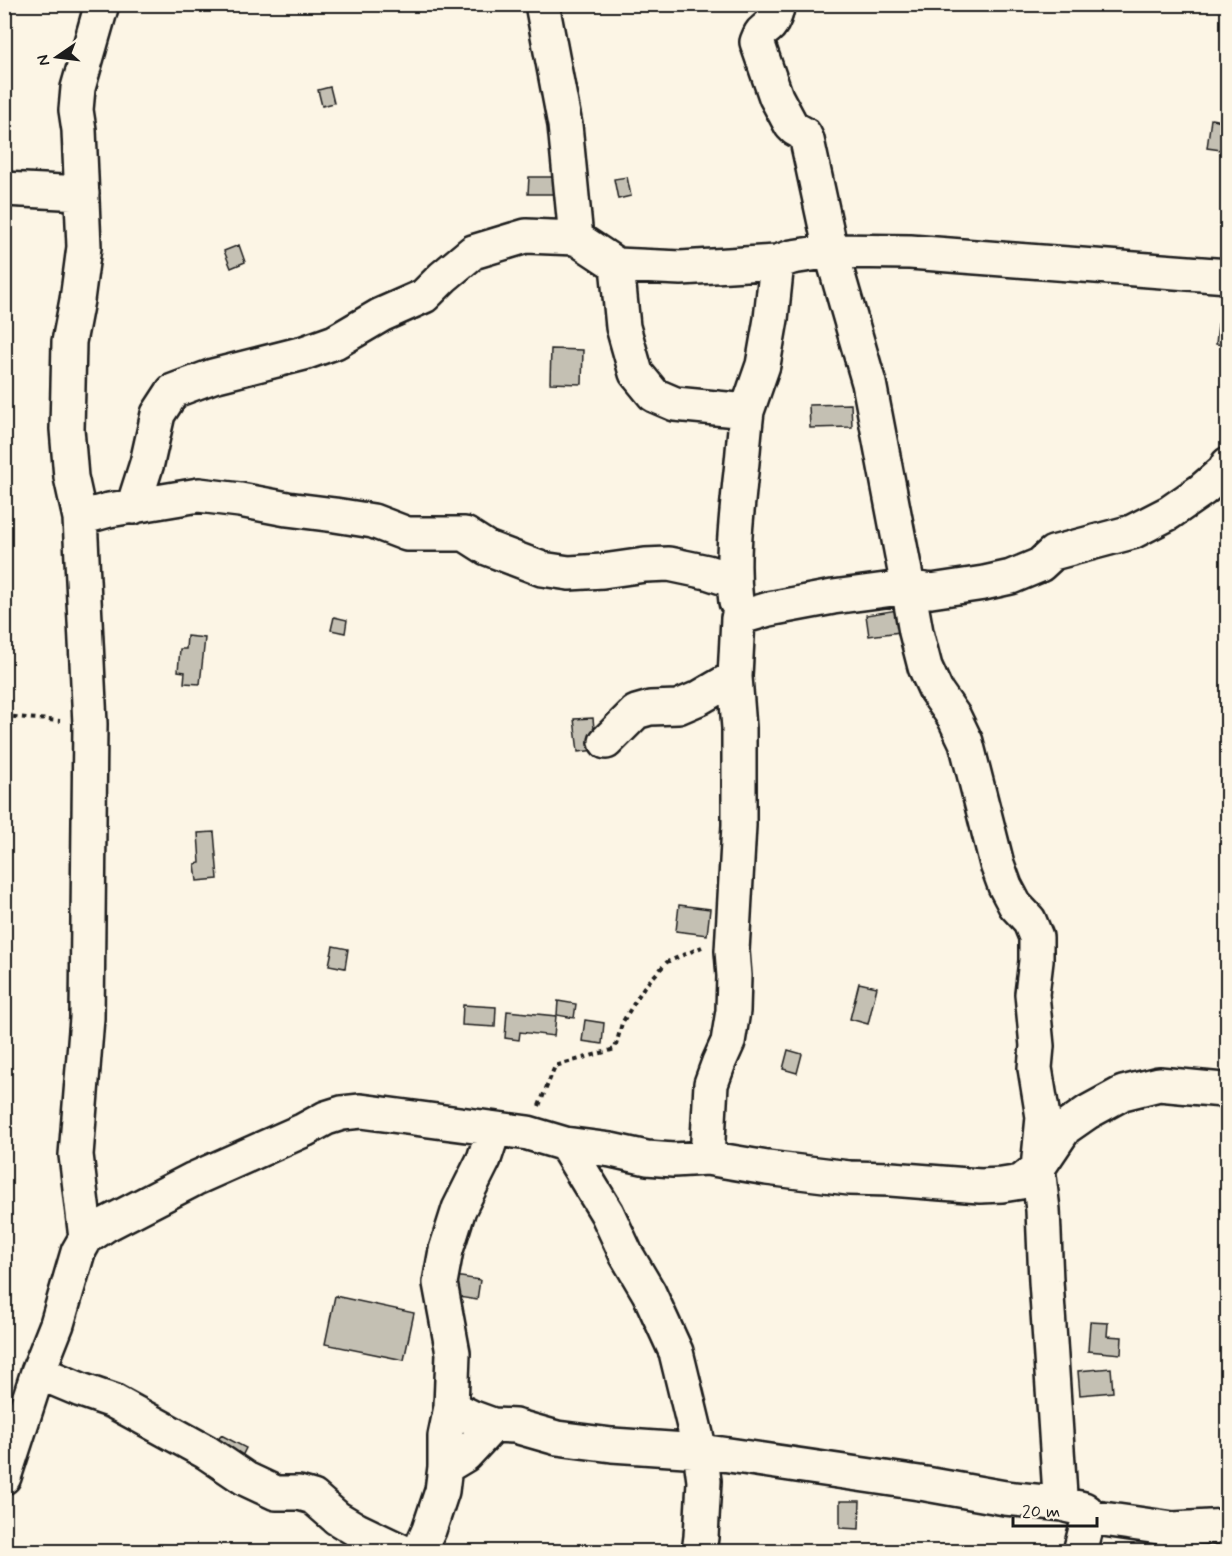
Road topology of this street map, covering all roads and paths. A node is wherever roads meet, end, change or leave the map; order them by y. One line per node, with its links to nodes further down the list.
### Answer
1 (102, 4): 5 (street)
2 (542, 4): 6 (street)
3 (778, 4): 7 (street)
4 (4, 189): 5 (street)
5 (82, 193): 14 (street)
6 (576, 238): 9 (street); 13 (street)
7 (831, 250): 8 (street); 10 (street); 16 (street)
8 (777, 262): 9 (street); 11 (street)
9 (617, 265): 11 (street)
10 (1227, 276)
11 (747, 411): 15 (street)
12 (1227, 464): 16 (street)
13 (133, 507): 14 (street); 15 (street)
14 (80, 518): 20 (street)
15 (734, 581): 17 (street)
16 (909, 587): 17 (street); 28 (street)
17 (738, 618): 18 (street)
18 (735, 677): 21 (street); 22 (street)
19 (4, 716): 20 (path)
20 (90, 724): 29 (street)
21 (606, 742)
22 (732, 951): 25 (path); 27 (street)
23 (1227, 1089): 28 (street)
24 (494, 1129): 25 (street); 29 (street); 31 (street)
25 (528, 1133): 26 (street)
26 (565, 1144): 27 (street); 33 (street)
27 (707, 1158): 28 (street)
28 (1038, 1168): 36 (street)
29 (86, 1238): 30 (street)
30 (38, 1372): 35 (street); 38 (street)
31 (452, 1407): 32 (street); 34 (street)
32 (493, 1425): 33 (street); 34 (street)
33 (700, 1451): 36 (street); 40 (street)
34 (445, 1467): 39 (street)
35 (4, 1477)
36 (1076, 1511): 37 (street); 41 (street)
37 (1227, 1526)
38 (403, 1551)
39 (419, 1551)
40 (699, 1551)
41 (1080, 1551)

